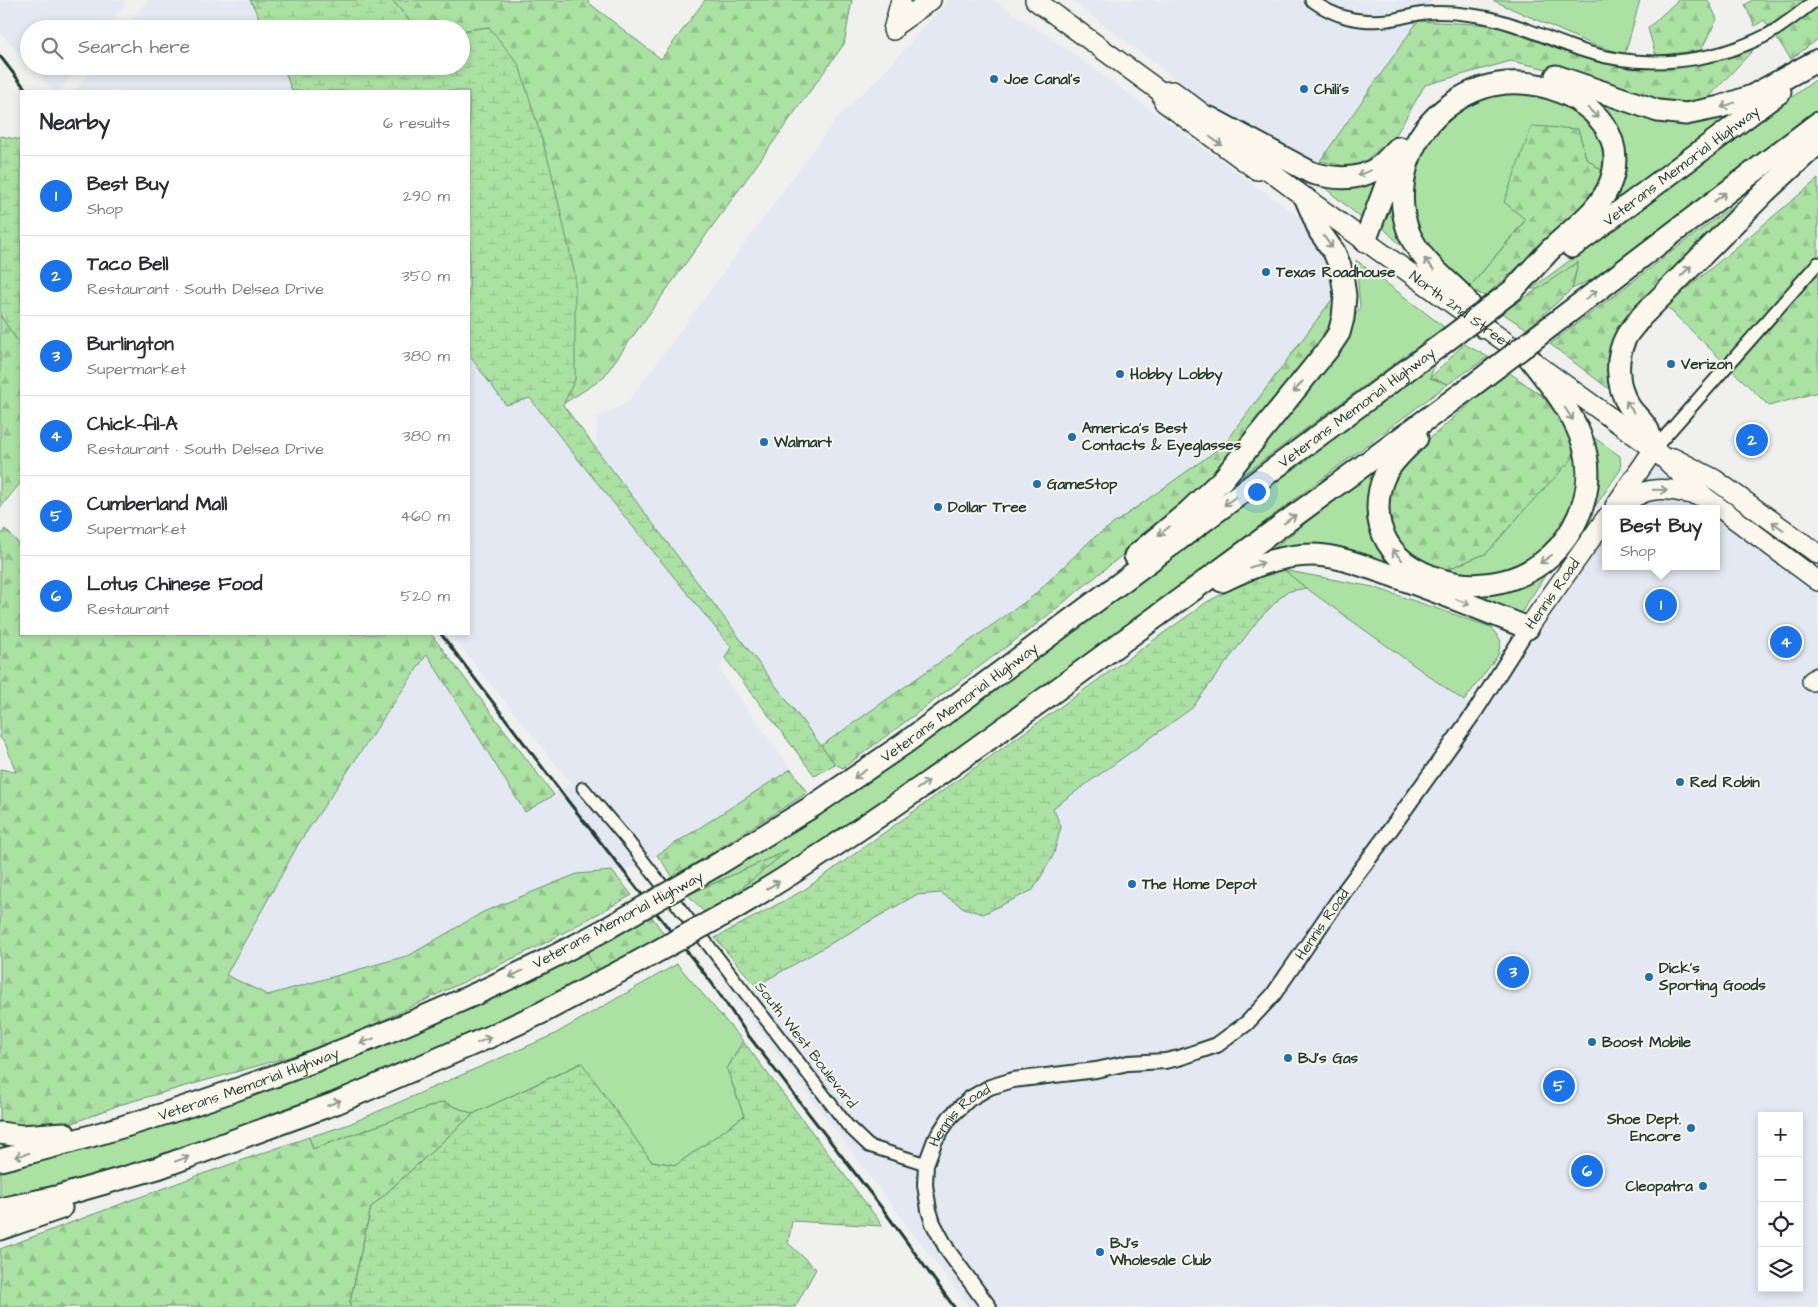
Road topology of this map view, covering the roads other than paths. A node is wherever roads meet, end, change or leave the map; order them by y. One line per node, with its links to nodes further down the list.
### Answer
1 (901, 0): 2 (main road)
2 (930, 0)
3 (1311, 0): 4 (street)
4 (1816, 0)
5 (1036, 2): 8 (main road, North 2nd Street)
6 (1818, 60): 12 (highway, one-way to 12)
7 (1818, 64): 17 (highway, Veterans Memorial Highway)
8 (1161, 92): 9 (main road, North 2nd Street); 13 (main road, North 2nd Street, one-way to 13)
9 (1210, 118): 12 (highway, one-way to 9); 13 (main road, North 2nd Street)
10 (1818, 123): 20 (highway, one-way to 10, bridge)
11 (1818, 143): 21 (highway, one-way to 11)
12 (1402, 144): 15 (highway)
13 (1268, 170): 14 (main road, North 2nd Street)
14 (1306, 199): 15 (main road, North 2nd Street); 36 (highway, one-way to 36)
15 (1365, 241): 18 (main road, North 2nd Street)
16 (1818, 263): 21 (street)
17 (1514, 290): 18 (highway, one-way to 17); 36 (highway, Veterans Memorial Highway, one-way to 36, bridge)
18 (1484, 327): 19 (main road, North 2nd Street)
19 (1531, 360): 20 (highway, one-way to 20); 21 (main road, North 2nd Street)
20 (1472, 386): 35 (highway, one-way to 20)
21 (1654, 449): 22 (main road); 23 (main road); 31 (main road, one-way to 21)
22 (1705, 497): 24 (main road, one-way to 22); 25 (main road)
23 (1616, 505)
24 (1626, 505)
25 (1716, 505)
26 (1720, 508): 28 (main road)
27 (1602, 524): 30 (main road, Hennis Road)
28 (1752, 532): 32 (main road); 33 (main road)
29 (1602, 533): 30 (main road)
30 (1590, 542): 34 (main road, Hennis Road)
31 (1818, 554)
32 (1818, 581)
33 (1818, 594)
34 (1528, 628): 35 (highway, one-way to 34); 41 (street, Hennis Road)
35 (1053, 693): 42 (highway, one-way to 35, bridge)
36 (937, 719): 38 (highway, Veterans Memorial Highway, one-way to 38, bridge)
37 (583, 788): 41 (street, South West Boulevard)
38 (170, 1112): 39 (highway); 40 (highway, Veterans Memorial Highway, one-way to 40)
39 (0, 1133)
40 (0, 1160)
41 (926, 1164): 45 (street)
42 (158, 1168): 43 (highway); 44 (highway)
43 (0, 1209)
44 (0, 1229)
45 (989, 1307)

